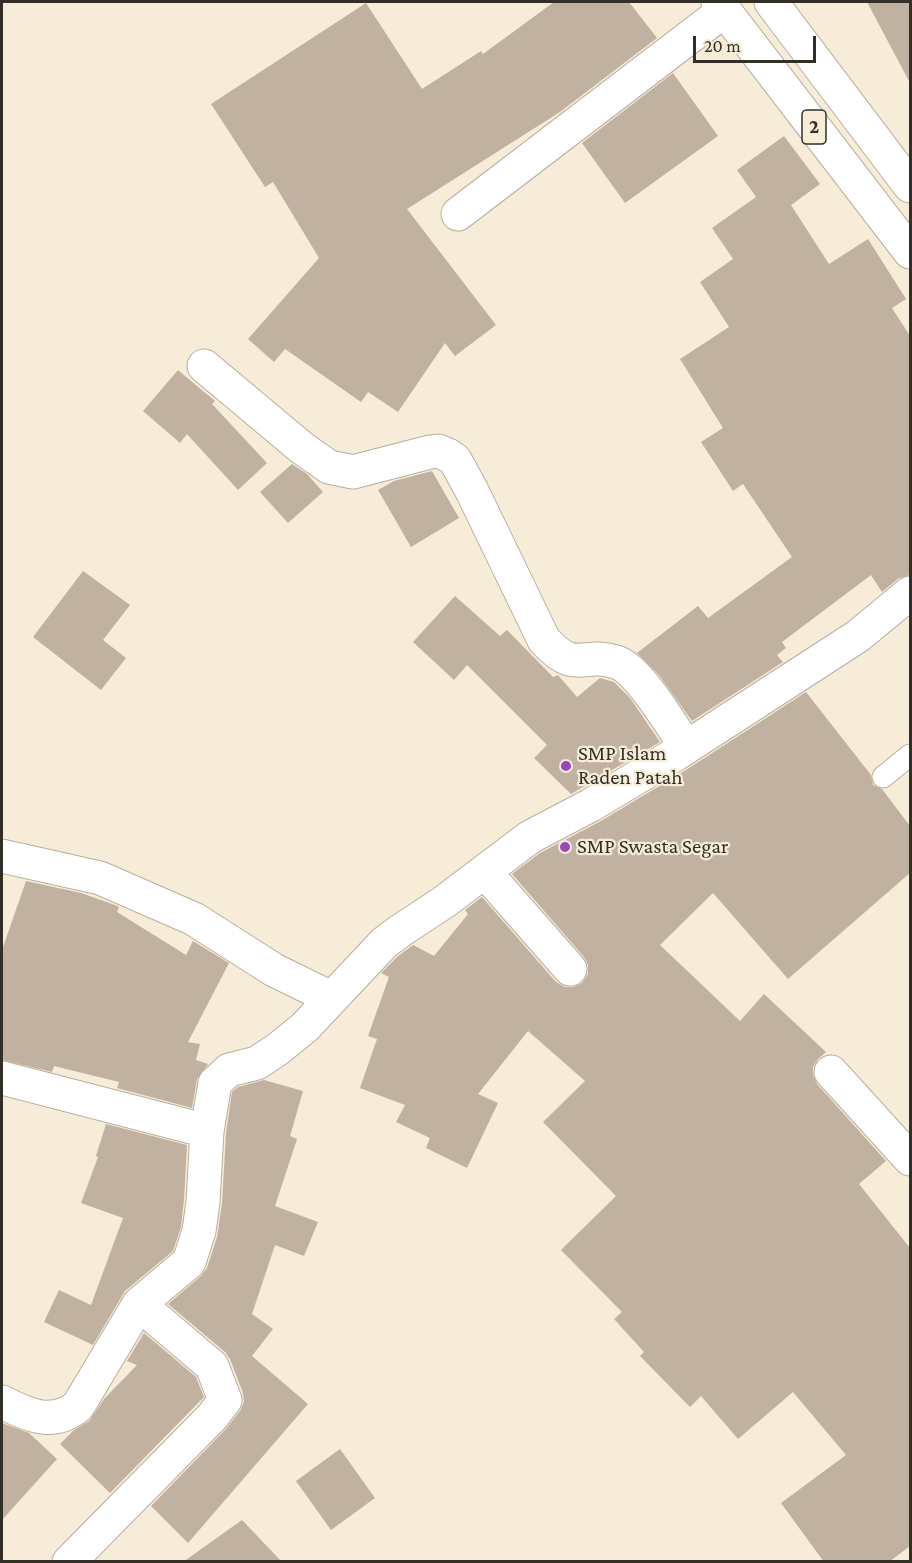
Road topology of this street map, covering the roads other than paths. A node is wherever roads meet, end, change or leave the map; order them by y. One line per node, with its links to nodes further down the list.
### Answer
1 (771, 2): 3 (main road, 2)
2 (721, 6): 4 (main road); 5 (main road, 2)
3 (910, 186)
4 (458, 214)
5 (910, 252)
6 (204, 366): 8 (main road)
7 (910, 593): 8 (main road)
8 (686, 747): 12 (main road)
9 (910, 755): 10 (lane)
10 (883, 777)
11 (2, 856): 14 (main road)
12 (485, 872): 13 (main road); 14 (main road)
13 (570, 969)
14 (331, 998): 17 (main road)
15 (831, 1072): 18 (main road)
16 (2, 1078): 17 (main road)
17 (207, 1131): 19 (main road)
18 (910, 1159)
19 (139, 1304): 20 (main road); 21 (main road)
20 (2, 1402)
21 (69, 1562)

